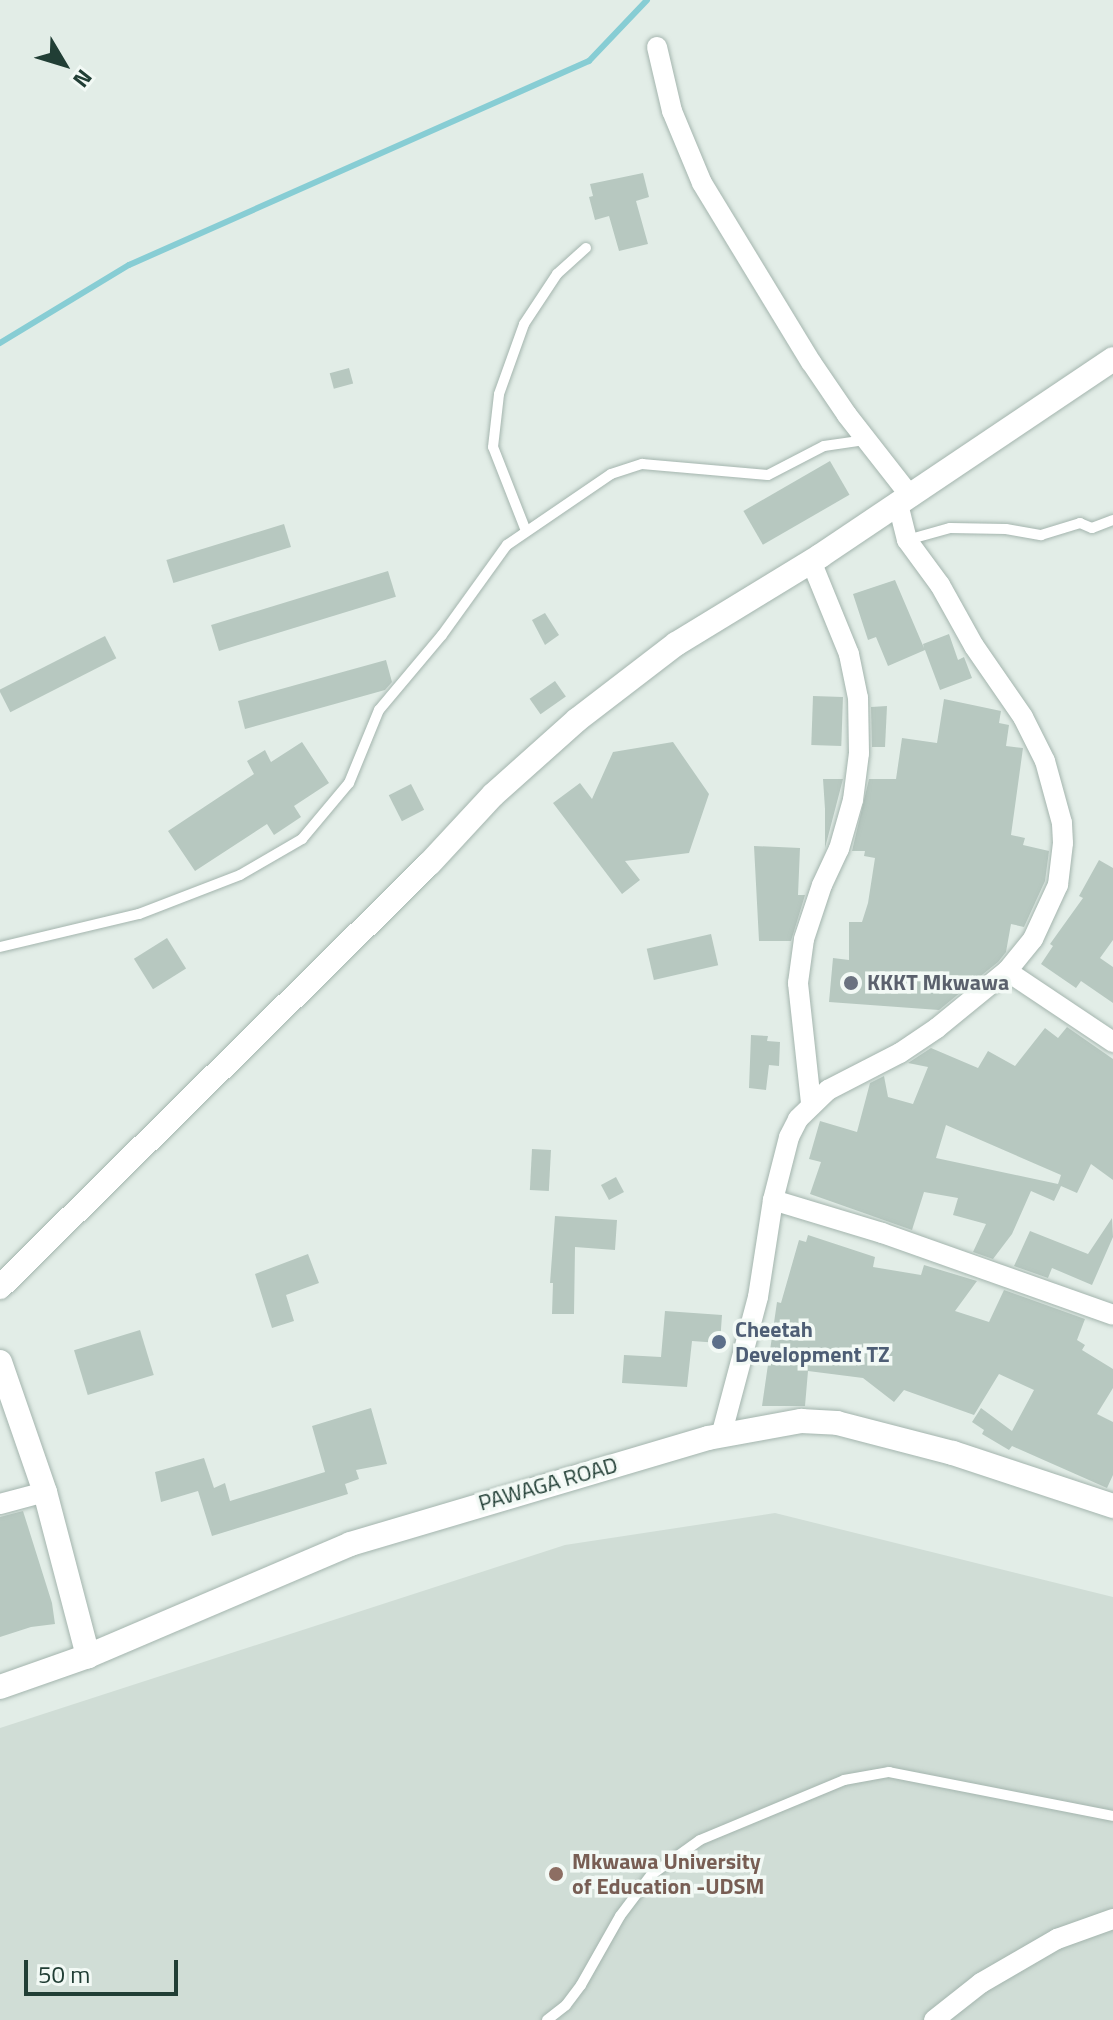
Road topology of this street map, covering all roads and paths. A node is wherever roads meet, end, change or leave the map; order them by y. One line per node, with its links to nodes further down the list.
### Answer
1 (657, 47): 4 (street)
2 (586, 248): 7 (lane)
3 (1113, 359): 5 (street)
4 (867, 440): 5 (street); 7 (lane)
5 (904, 501): 8 (street); 9 (street)
6 (1113, 520): 8 (lane)
7 (526, 531): 10 (lane)
8 (907, 540): 11 (street)
9 (811, 561): 13 (street); 15 (street)
10 (0, 947)
11 (1007, 971): 12 (street); 13 (street)
12 (1113, 1042)
13 (811, 1103): 14 (street)
14 (773, 1200): 16 (street); 18 (street)
15 (0, 1287)
16 (1113, 1315)
17 (0, 1362): 19 (street)
18 (721, 1436): 21 (street, PAWAGA ROAD); 22 (street, PAWAGA ROAD)
19 (45, 1492): 20 (street); 22 (street)
20 (0, 1504)
21 (1113, 1506)
22 (88, 1656): 23 (street, PAWAGA ROAD)
23 (0, 1687)
24 (1113, 1816): 26 (lane)
25 (1113, 1919): 27 (street)
26 (547, 2020)
27 (934, 2020)

